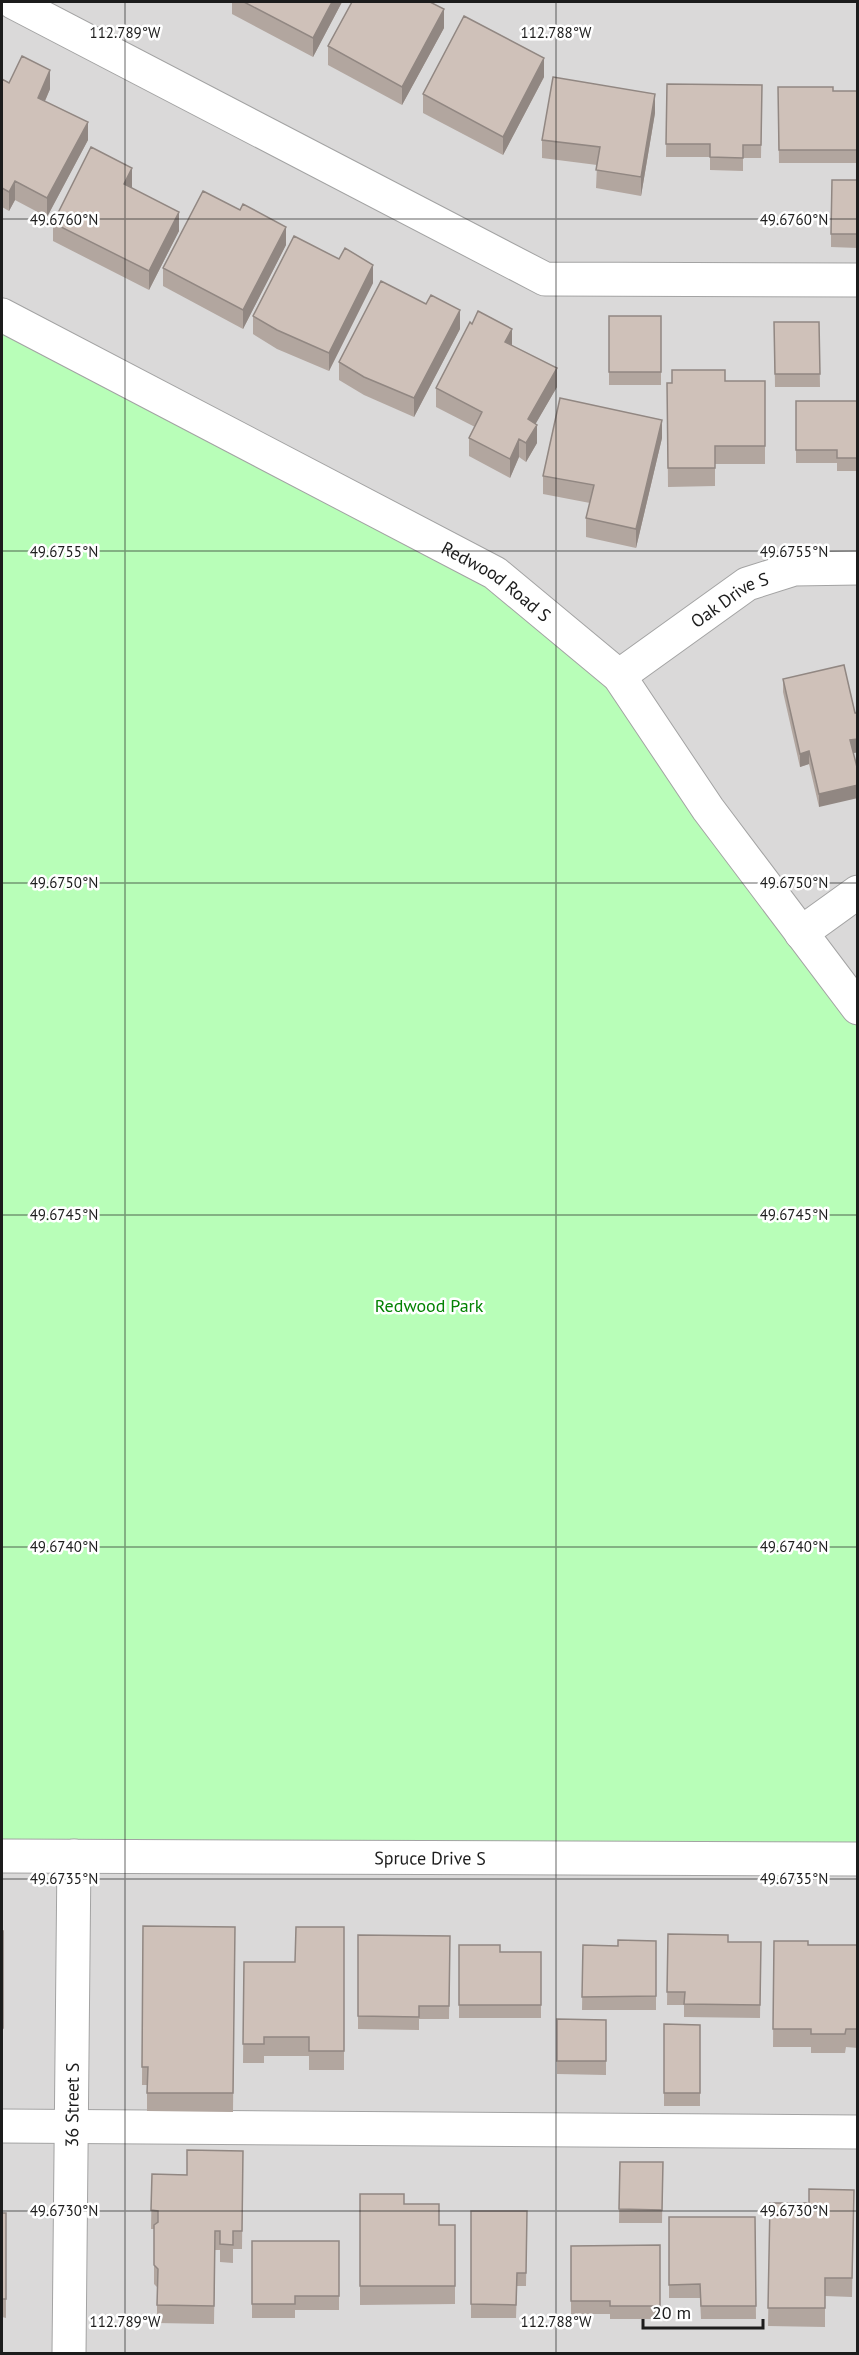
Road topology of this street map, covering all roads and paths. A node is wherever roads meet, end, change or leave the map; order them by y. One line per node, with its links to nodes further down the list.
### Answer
1 (14, 2): 2 (street)
2 (858, 280)
3 (2, 315): 5 (street, Redwood Road S)
4 (858, 568): 5 (street, Oak Drive S)
5 (619, 676): 7 (street, Redwood Road S)
6 (858, 892): 7 (street)
7 (801, 933): 8 (street, Redwood Road S)
8 (858, 1008)
9 (2, 1856): 10 (street, Spruce Drive S)
10 (74, 1856): 11 (street, Spruce Drive S); 13 (street, 36 Street S)
11 (858, 1859)
12 (2, 2126): 13 (street)
13 (71, 2126): 14 (street); 15 (street, 36 Street S)
14 (858, 2132)
15 (69, 2354)

